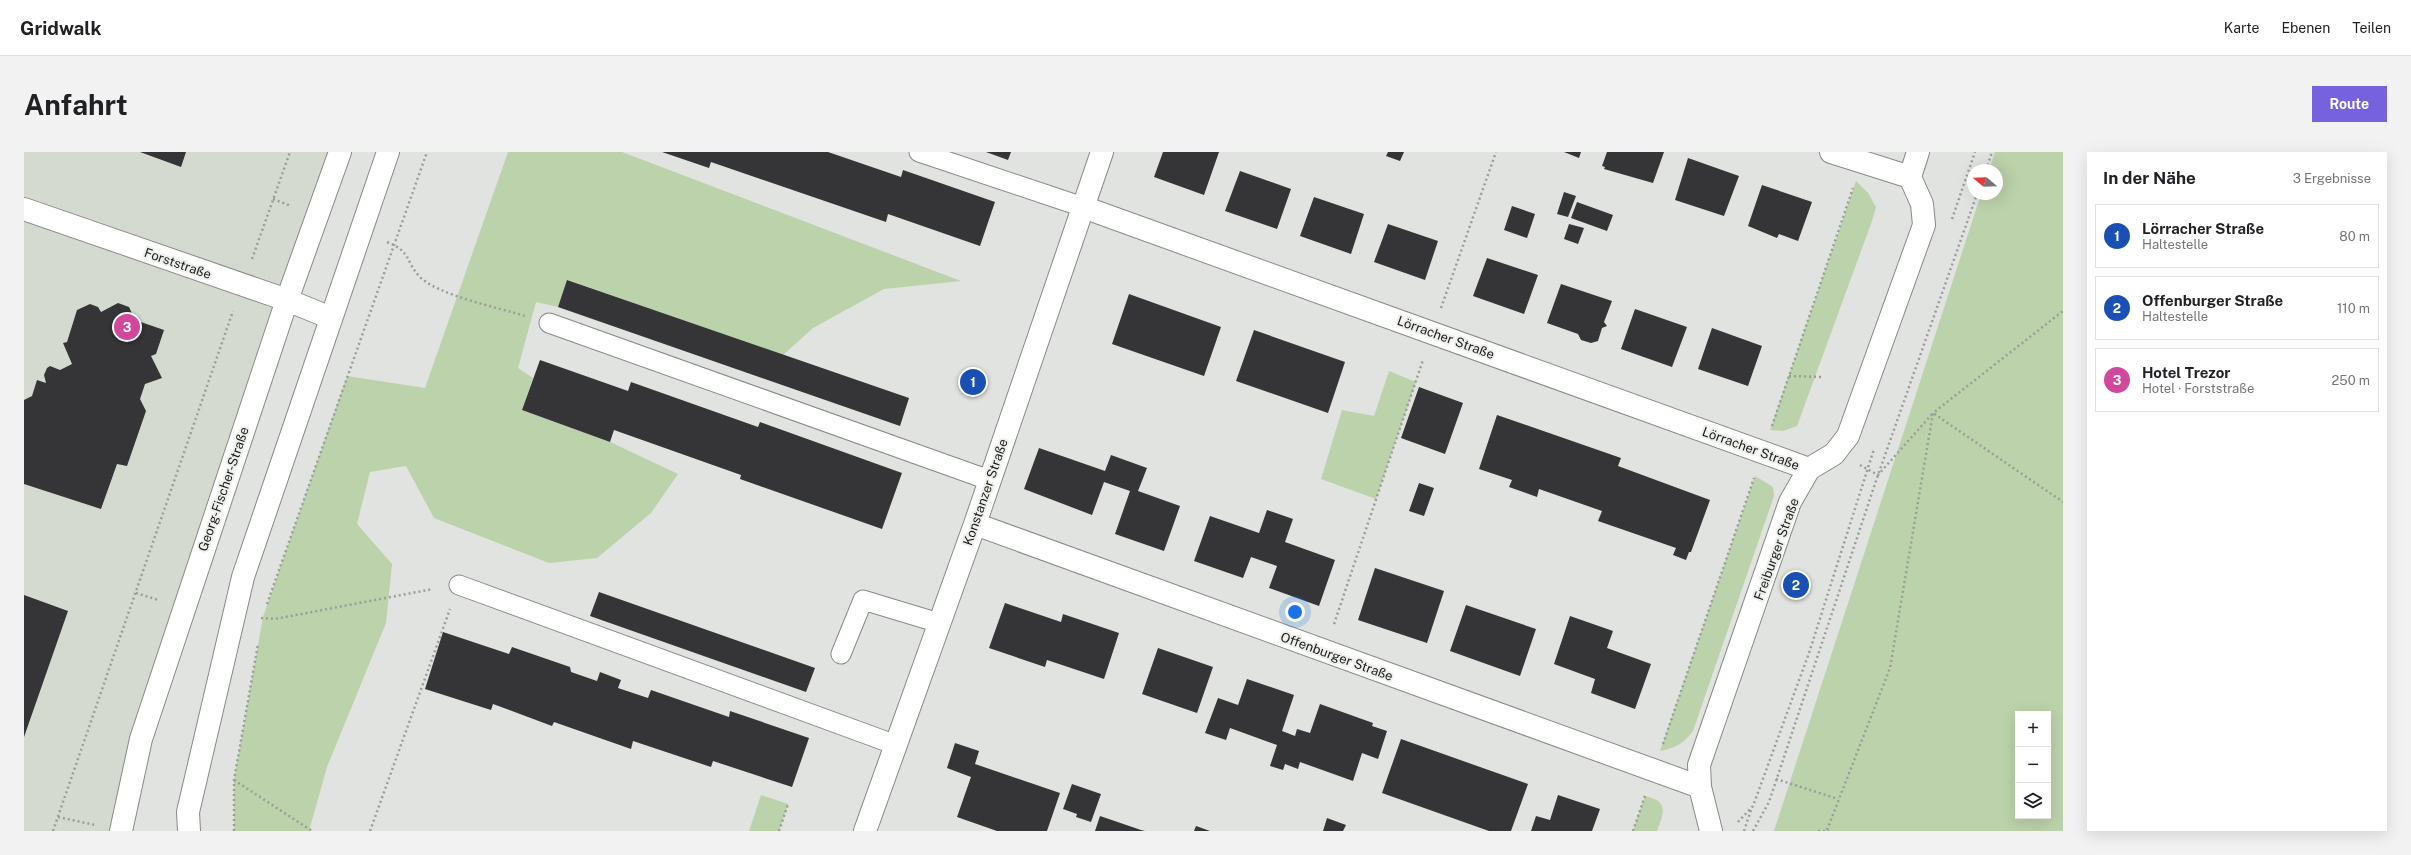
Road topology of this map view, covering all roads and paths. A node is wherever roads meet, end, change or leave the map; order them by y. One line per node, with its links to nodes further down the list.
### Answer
1 (290, 152): 20 (path)
2 (340, 152): 21 (street, Georg-Fischer-Straße)
3 (388, 152): 23 (street)
4 (427, 152): 41 (path)
5 (919, 152): 16 (lane)
6 (1102, 152): 16 (street, Konstanzer Straße)
7 (1496, 152): 25 (path)
8 (1831, 152): 12 (street)
9 (1918, 152): 14 (street)
10 (1975, 152): 18 (path)
11 (1992, 152): 13 (path)
12 (1862, 163): 14 (street); 26 (path)
13 (1988, 164)
14 (1910, 177): 31 (street, Freiburger Straße)
15 (1975, 200): 34 (path)
16 (1083, 207): 25 (street, Lörracher Straße); 35 (street, Konstanzer Straße)
17 (24, 209): 20 (street, Forststraße)
18 (1952, 220)
19 (405, 251): 24 (path)
20 (243, 286): 21 (street, Forststraße); 53 (path)
21 (287, 300): 23 (street, Forststraße); 57 (street, Georg-Fischer-Straße)
22 (2063, 311): 28 (path)
23 (331, 318): 58 (street)
24 (549, 323): 35 (lane)
25 (1432, 332): 30 (street, Lörracher Straße); 43 (path)
26 (1789, 376): 27 (path); 30 (path)
27 (1823, 377)
28 (1933, 413): 34 (path); 36 (path); 50 (path)
29 (1875, 446): 32 (path)
30 (1763, 452): 33 (street, Lörracher Straße); 46 (path)
31 (1834, 454): 32 (path); 33 (street, Freiburger Straße)
32 (1868, 468): 34 (path); 52 (path)
33 (1809, 469): 49 (street, Freiburger Straße)
34 (1878, 475): 47 (path)
35 (989, 480): 37 (street, Konstanzer Straße)
36 (2063, 502)
37 (975, 524): 40 (street, Konstanzer Straße); 43 (street, Offenburger Straße)
38 (459, 584): 39 (path); 45 (lane); 61 (path)
39 (275, 619)
40 (939, 623): 44 (lane); 45 (street, Konstanzer Straße)
41 (261, 625)
42 (258, 641): 48 (path)
43 (1325, 651): 46 (street, Offenburger Straße)
44 (841, 654)
45 (896, 745): 63 (street, Konstanzer Straße)
46 (1654, 770): 49 (street, Offenburger Straße); 64 (path)
47 (1776, 779): 50 (path); 67 (path)
48 (234, 780): 59 (path); 60 (path)
49 (1700, 787): 65 (street, Freiburger Straße)
50 (1838, 799): 55 (path)
51 (788, 804): 62 (path)
52 (1753, 806): 54 (path); 66 (path)
53 (58, 817): 56 (path); 57 (path)
54 (1735, 826)
55 (1828, 830): 68 (path)
56 (53, 831)
57 (121, 831)
58 (189, 831)
59 (234, 831)
60 (312, 831)
61 (370, 831)
62 (779, 831)
63 (865, 831)
64 (1633, 831)
65 (1711, 831)
66 (1744, 831)
67 (1753, 831)
68 (1818, 831)

